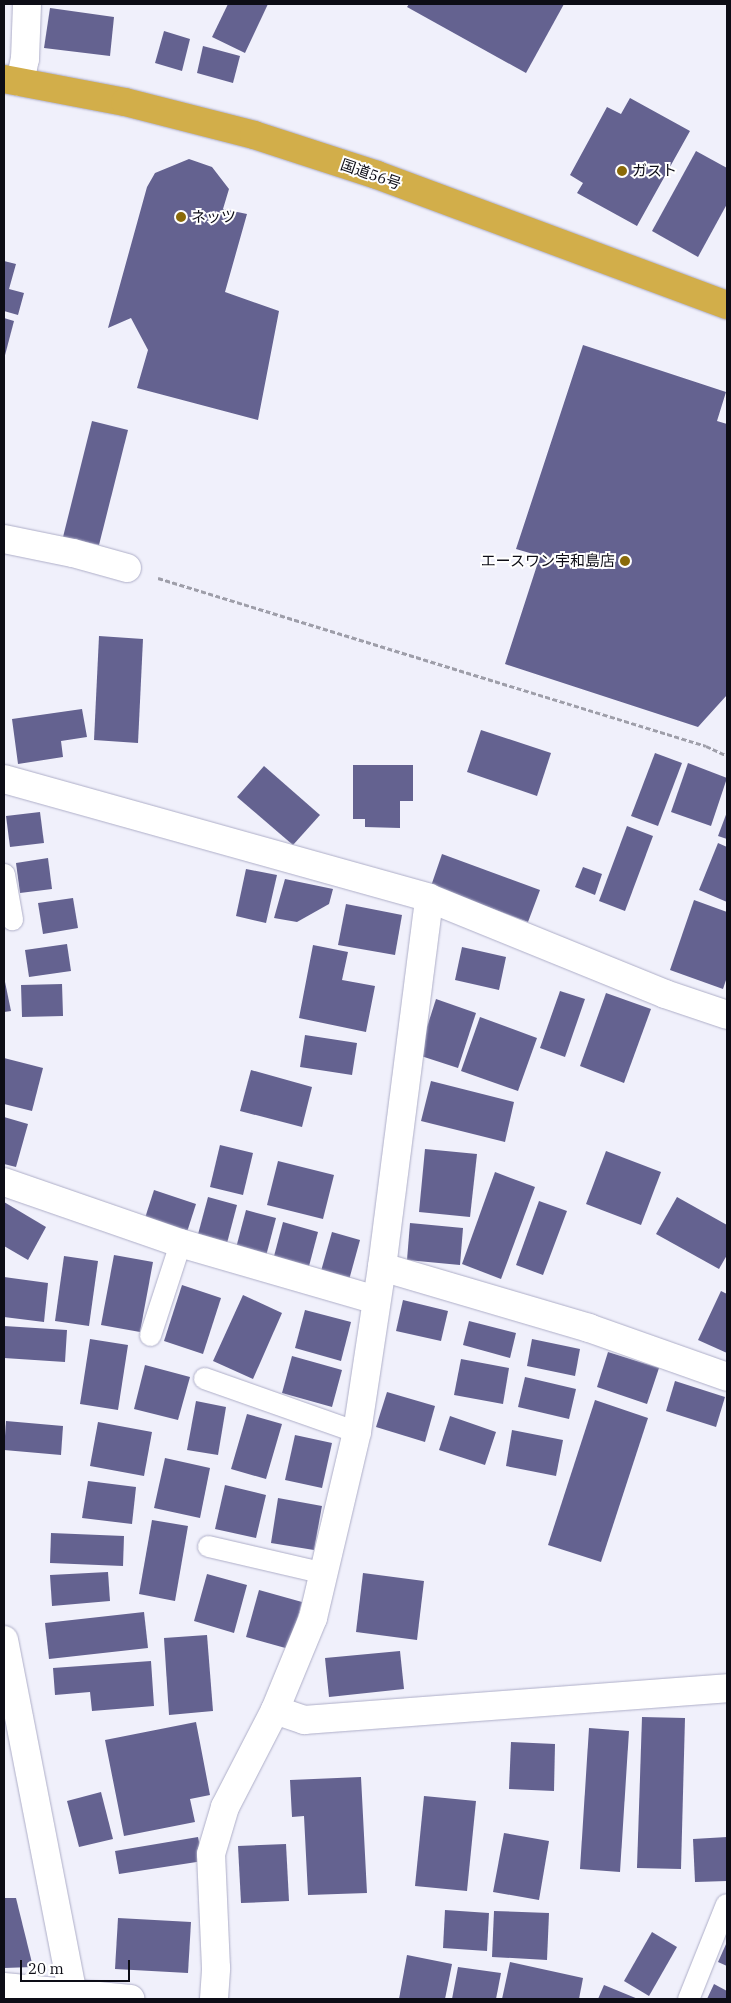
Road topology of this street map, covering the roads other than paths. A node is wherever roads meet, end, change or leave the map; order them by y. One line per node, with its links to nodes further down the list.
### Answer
1 (27, 4): 2 (street)
2 (12, 80): 3 (highway, 国道56号)
3 (726, 299)
4 (4, 539): 5 (street)
5 (127, 568)
6 (4, 779): 8 (street)
7 (4, 874): 9 (lane)
8 (429, 898): 10 (street); 13 (street)
9 (12, 919)
10 (727, 1015)
11 (4, 1182): 12 (street)
12 (180, 1243): 14 (street); 15 (lane)
13 (382, 1267): 14 (street); 16 (street)
14 (376, 1300): 18 (street)
15 (150, 1335)
16 (727, 1377)
17 (204, 1378): 18 (lane)
18 (357, 1432): 20 (street)
19 (208, 1546): 20 (lane)
20 (324, 1573): 23 (street)
21 (4, 1640): 26 (street)
22 (727, 1688): 23 (street)
23 (275, 1710): 28 (street)
24 (726, 1904): 29 (lane)
25 (4, 1987): 26 (street)
26 (74, 1996): 27 (street)
27 (130, 1999)
28 (214, 1999)
29 (688, 1999)

